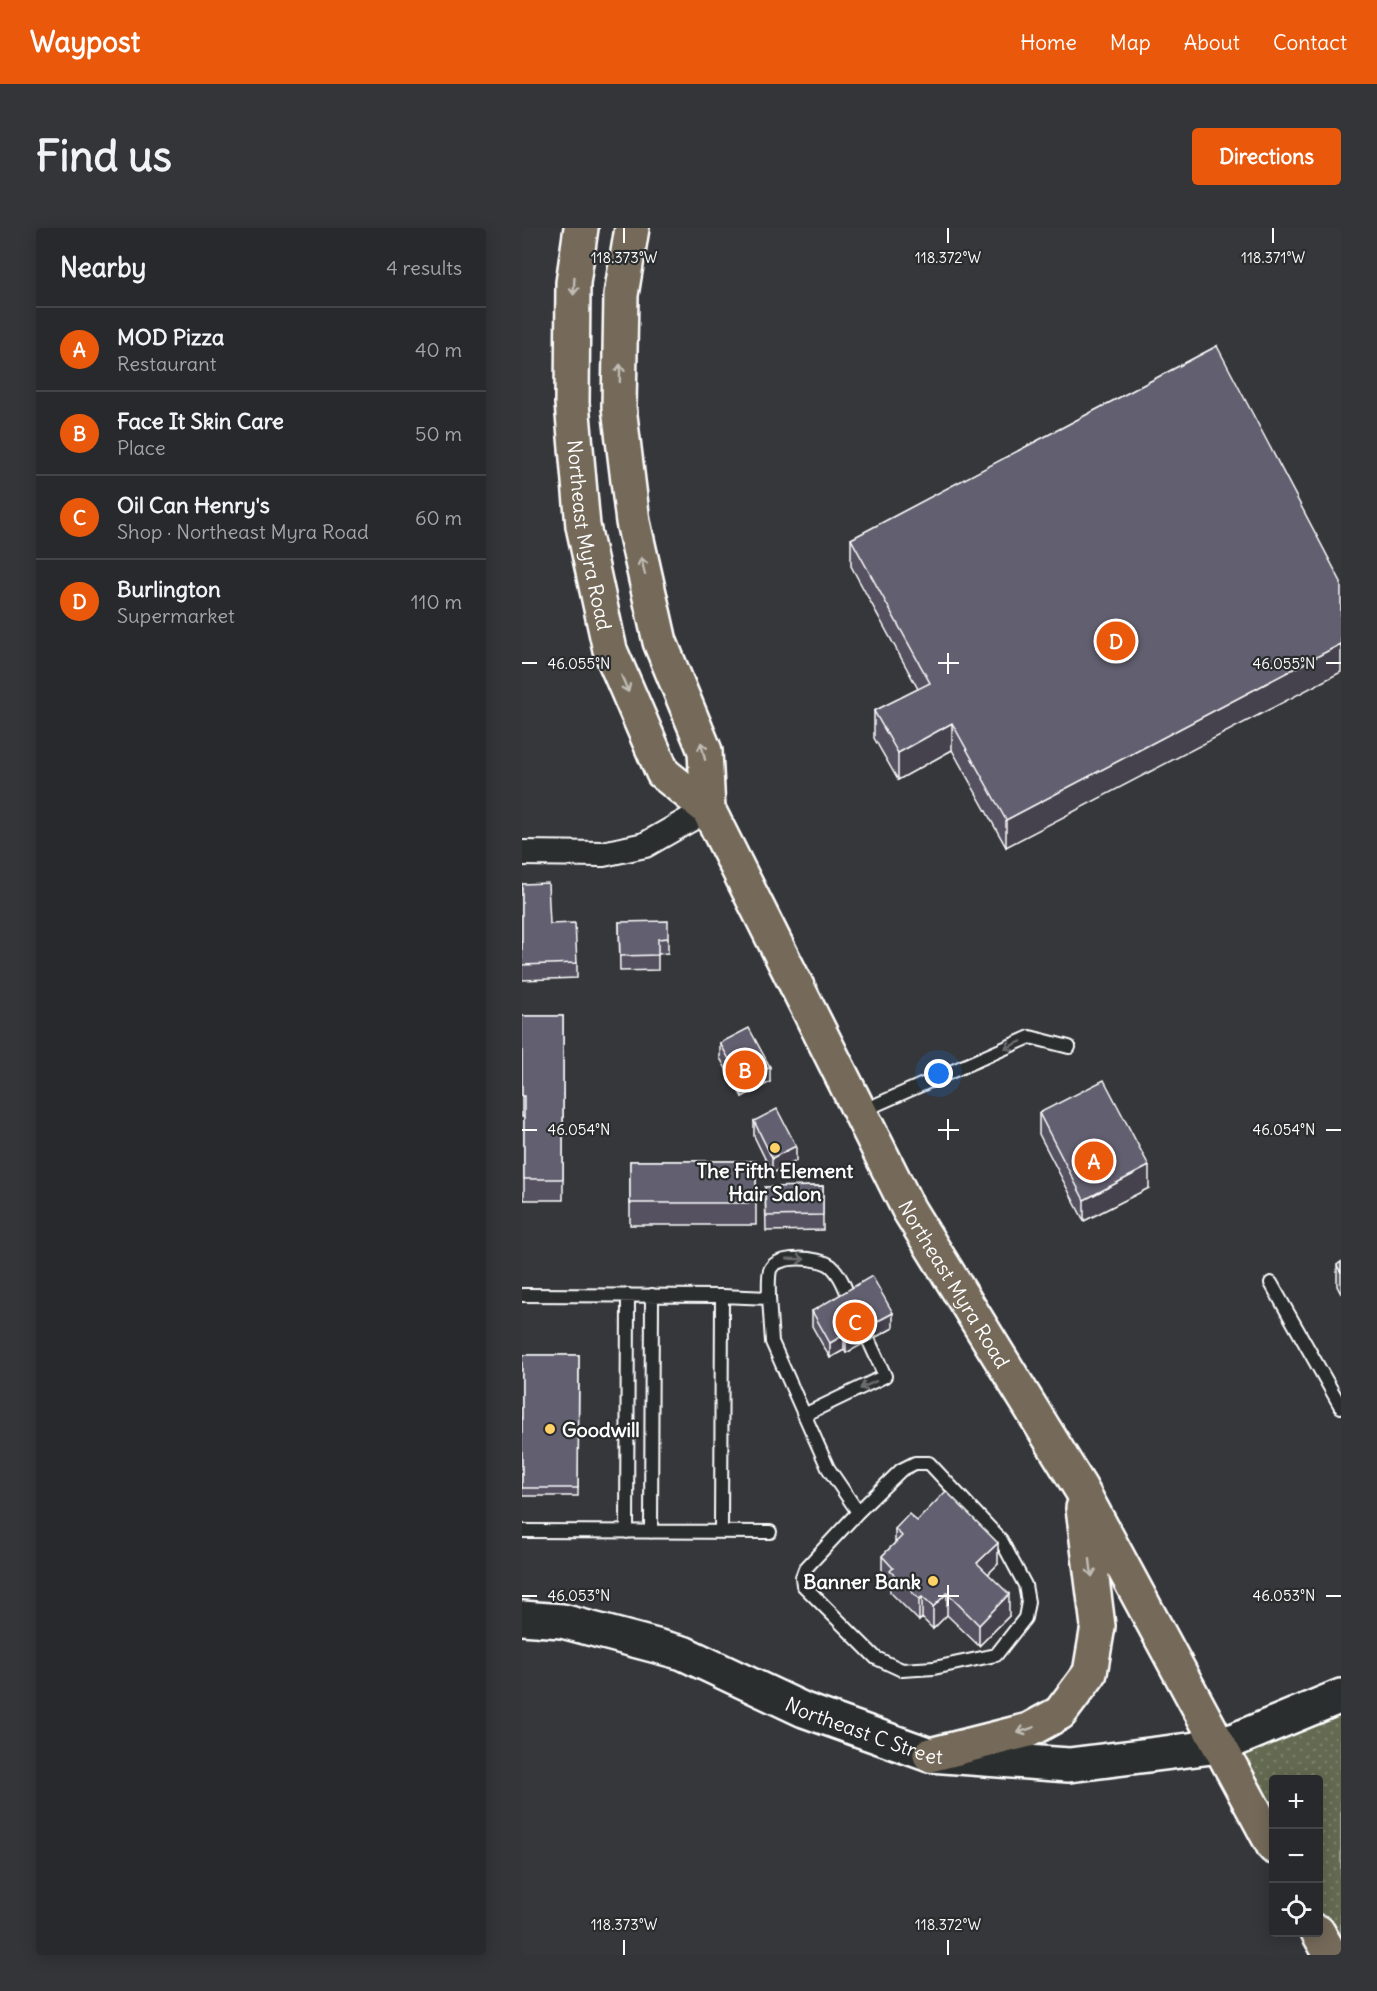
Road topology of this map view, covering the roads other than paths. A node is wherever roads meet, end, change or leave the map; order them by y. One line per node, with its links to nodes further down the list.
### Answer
1 (581, 228): 3 (highway, Northeast Myra Road, one-way to 3)
2 (632, 228): 3 (highway, Northeast Myra Road, one-way to 2)
3 (708, 809): 4 (street); 6 (highway, Northeast Myra Road)
4 (522, 853)
5 (1069, 1047): 6 (lane, one-way to 6)
6 (860, 1111): 17 (highway, Northeast Myra Road)
7 (1271, 1282): 15 (lane)
8 (522, 1295): 9 (lane)
9 (628, 1295): 10 (lane); 20 (lane)
10 (652, 1295): 11 (lane); 21 (lane)
11 (722, 1296): 12 (lane); 22 (lane)
12 (769, 1298): 13 (lane, one-way to 13); 16 (lane)
13 (851, 1303)
14 (869, 1341): 16 (lane, one-way to 16)
15 (1341, 1407)
16 (804, 1414): 18 (lane)
17 (1081, 1489): 26 (highway, Northeast Myra Road); 27 (highway, one-way to 27)
18 (858, 1512): 18 (lane)
19 (522, 1531): 20 (lane)
20 (627, 1532): 21 (lane)
21 (651, 1532): 22 (lane)
22 (722, 1532): 23 (lane)
23 (770, 1532)
24 (522, 1618): 27 (main road, Northeast C Street)
25 (1341, 1696): 26 (main road, Northeast C Street)
26 (1220, 1746): 27 (main road, Northeast C Street); 28 (highway, Northeast Myra Road)
27 (930, 1755)
28 (1269, 1838)
29 (1321, 1937): 30 (highway)
30 (1331, 1955)

